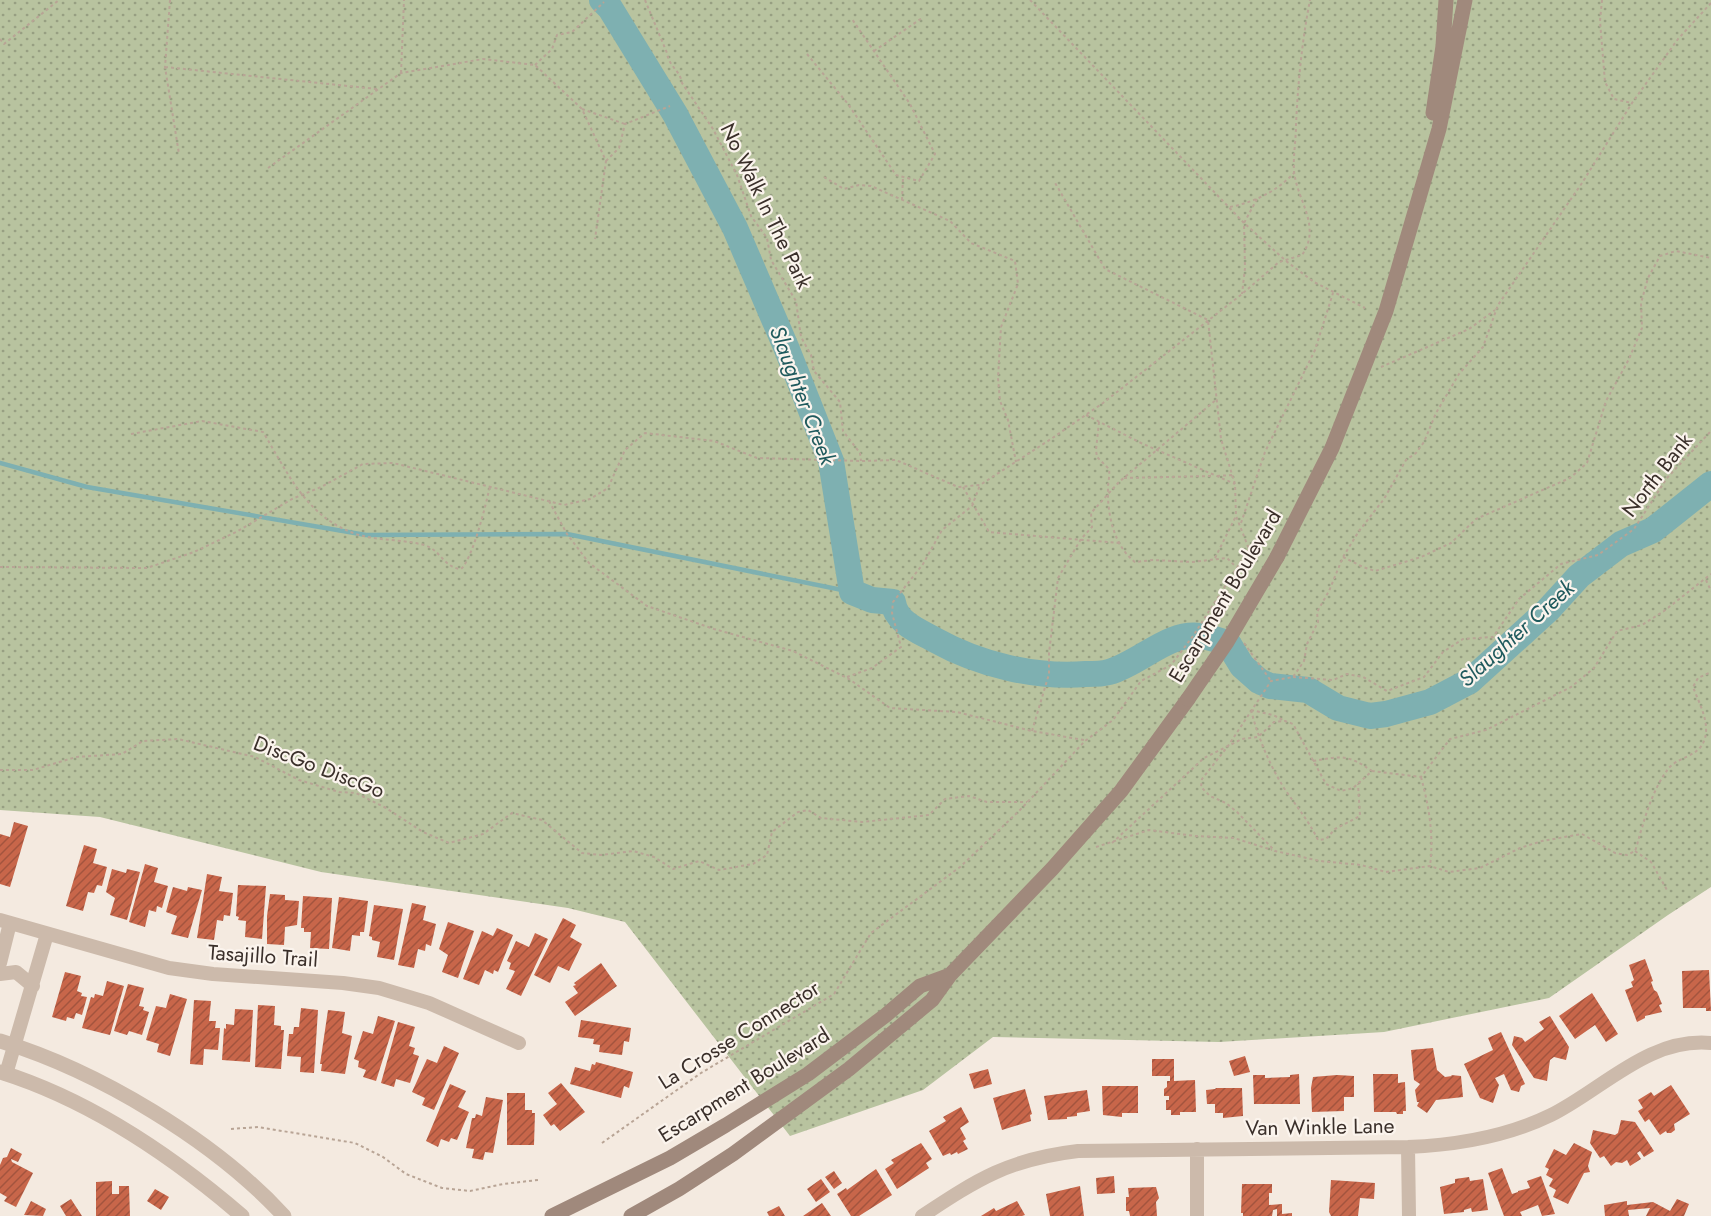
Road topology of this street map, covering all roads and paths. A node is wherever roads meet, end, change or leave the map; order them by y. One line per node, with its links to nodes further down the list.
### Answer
1 (59, 0): 14 (path)
2 (170, 0): 18 (path)
3 (404, 0): 19 (path)
4 (645, 0): 52 (path, No Walk In The Park)
5 (1030, 0): 35 (path)
6 (1310, 0): 28 (path)
7 (1446, 0): 29 (main road, Escarpment Boulevard)
8 (1465, 0): 29 (main road, Escarpment Boulevard)
9 (1602, 0): 21 (path)
10 (604, 2): 17 (path)
11 (1711, 3): 21 (path)
12 (922, 18): 15 (path)
13 (852, 19): 15 (path)
14 (0, 39)
15 (874, 51): 31 (path)
16 (807, 54): 31 (path)
17 (535, 65): 19 (path); 23 (path)
18 (165, 67): 20 (path); 25 (path)
19 (401, 74): 20 (path)
20 (379, 89): 27 (path)
21 (1632, 103): 43 (path)
22 (670, 106): 24 (path)
23 (582, 109): 24 (path); 26 (path)
24 (625, 124): 26 (path)
25 (179, 154)
26 (606, 161): 37 (path)
27 (268, 168)
28 (1294, 173): 33 (path); 39 (path)
29 (1425, 173): 101 (main road, Escarpment Boulevard, bridge)
30 (824, 177): 34 (path)
31 (903, 177): 34 (path)
32 (1054, 181): 44 (path)
33 (1257, 199): 35 (path); 36 (path)
34 (902, 200): 53 (path)
35 (1230, 207): 36 (path)
36 (1244, 223): 39 (path); 41 (path)
37 (595, 239)
38 (1711, 258): 69 (path)
39 (1286, 261): 40 (path); 41 (path)
40 (1333, 293): 42 (path); 66 (path)
41 (1242, 294): 44 (path)
42 (1365, 308)
43 (1496, 310): 45 (path); 69 (path)
44 (1208, 320): 46 (path); 47 (path)
45 (1381, 367)
46 (1217, 399): 51 (path); 54 (path)
47 (1086, 415): 48 (path); 53 (path)
48 (1099, 422): 51 (path); 62 (path)
49 (1711, 431): 77 (path, North Bank)
50 (131, 434): 61 (path)
51 (1157, 450): 55 (path); 56 (path)
52 (861, 461): 60 (path); 63 (path)
53 (1016, 462): 58 (path)
54 (1232, 475): 55 (path); 57 (path)
55 (1215, 476): 56 (path); 57 (path)
56 (1124, 478): 62 (path)
57 (1235, 484): 65 (path)
58 (980, 485): 60 (path); 64 (path)
59 (490, 486): 61 (path); 61 (path); 63 (path)
60 (963, 487): 64 (path)
61 (302, 495): 71 (path)
62 (1108, 496): 67 (path); 68 (path)
63 (549, 501): 78 (path)
64 (972, 506): 67 (path); 78 (path)
65 (1236, 516): 66 (path); 70 (path)
66 (1240, 525): 72 (path, La Crosse Connector)
67 (1081, 539): 68 (path); 81 (path)
68 (1119, 543): 70 (path)
69 (1343, 557): 77 (path)
70 (1215, 558): 72 (path)
71 (0, 567)
72 (1236, 567): 83 (path, La Crosse Connector)
73 (1711, 574): 74 (path)
74 (1706, 579): 75 (path); 88 (path)
75 (1711, 591)
76 (1711, 672): 94 (path)
77 (1293, 676): 79 (path)
78 (847, 677): 81 (path)
79 (1251, 710): 80 (path); 82 (path); 84 (path)
80 (1284, 721): 82 (path); 85 (path)
81 (1032, 731): 83 (path)
82 (1258, 737): 84 (path); 89 (path)
83 (1085, 741): 90 (path, La Crosse Connector)
84 (1228, 746): 91 (path); 93 (path)
85 (1313, 761): 87 (path); 89 (path)
86 (0, 770): 90 (path, DiscGo DiscGo)
87 (1372, 771): 88 (path); 89 (path)
88 (1421, 777): 95 (path)
89 (1358, 784)
90 (1027, 802): 108 (path, La Crosse Connector)
91 (1112, 843): 92 (path); 93 (path)
92 (1096, 847)
93 (1275, 851): 95 (path)
94 (1635, 851): 95 (path); 96 (path)
95 (1430, 866)
96 (1667, 890)
97 (5, 921): 98 (street, Tasajillo Trail); 99 (street)
98 (47, 934): 102 (street); 104 (street, Tasajillo Trail)
99 (0, 963)
100 (0, 974): 102 (street)
101 (950, 975): 114 (main road, Escarpment Boulevard); 115 (main road, Escarpment Boulevard)
102 (33, 986): 103 (street)
103 (7, 1043): 106 (street); 113 (street)
104 (519, 1043)
105 (1711, 1043): 109 (street, Van Winkle Lane)
106 (3, 1073): 112 (street)
107 (231, 1128): 111 (path)
108 (602, 1143)
109 (1408, 1147): 110 (street, Van Winkle Lane); 118 (street)
110 (1197, 1149): 116 (street, Van Winkle Lane); 117 (street)
111 (538, 1180)
112 (242, 1216)
113 (284, 1216)
114 (552, 1216)
115 (630, 1216)
116 (922, 1216)
117 (1197, 1216)
118 (1409, 1216)

